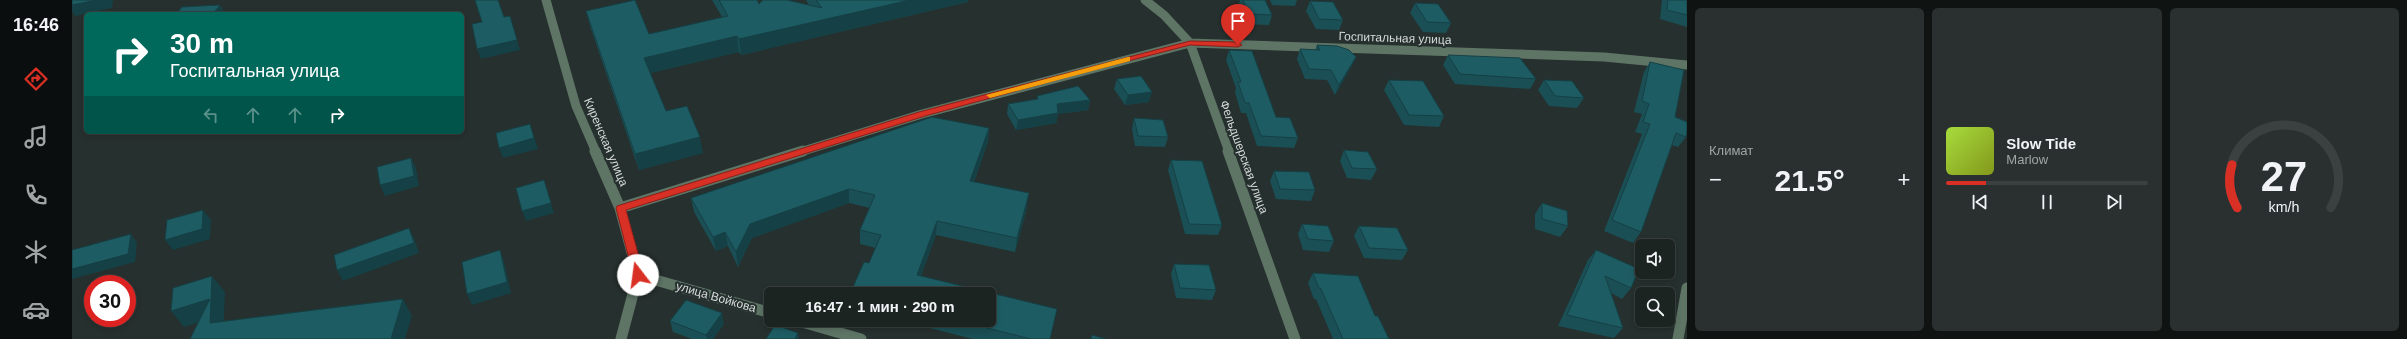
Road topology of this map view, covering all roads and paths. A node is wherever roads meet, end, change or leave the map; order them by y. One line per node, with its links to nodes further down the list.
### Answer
1 (546, 0): 5 (street, Киренская улица)
2 (1145, 0): 3 (street, Фельдшерская улица)
3 (1190, 43): 4 (street, Госпитальная улица); 5 (street, Госпитальная улица); 12 (street, Фельдшерская улица)
4 (1687, 65)
5 (620, 208): 6 (street, Киренская улица)
6 (638, 275): 8 (street, улица Войкова); 10 (street, Киренская улица)
7 (1687, 288): 13 (street)
8 (764, 311)
9 (819, 327): 11 (street)
10 (621, 339)
11 (861, 339)
12 (1295, 339)
13 (1678, 339)

